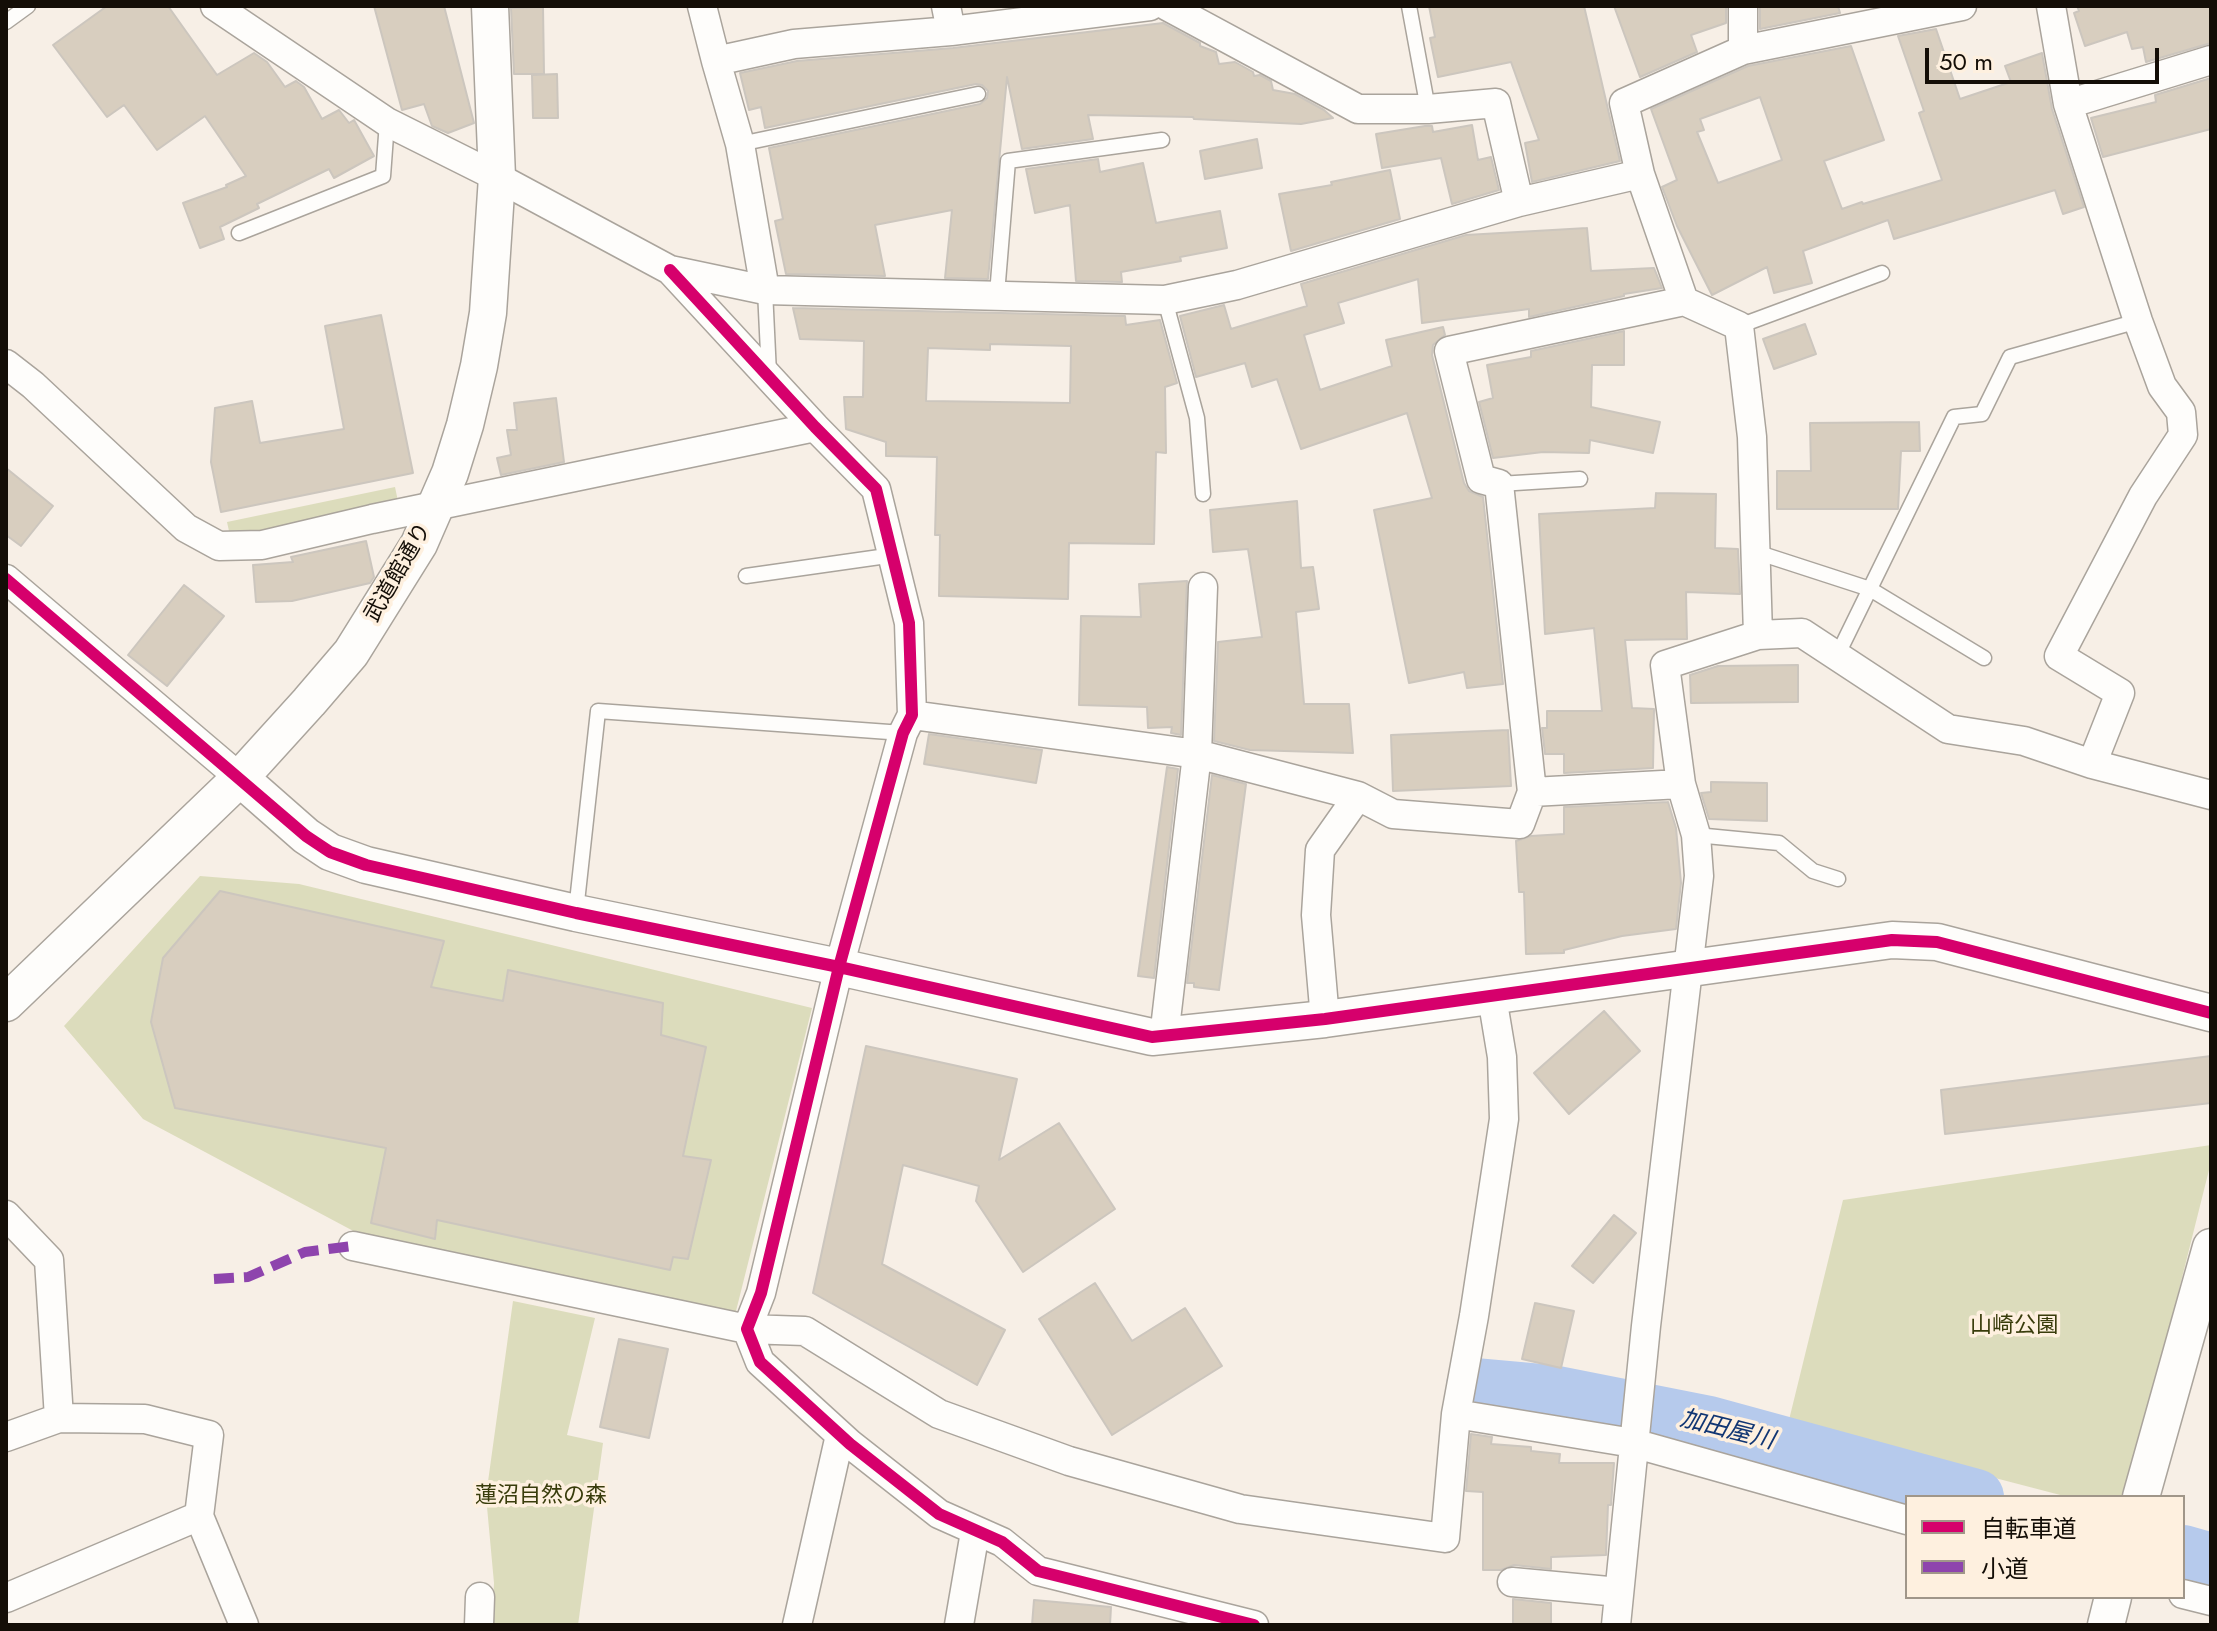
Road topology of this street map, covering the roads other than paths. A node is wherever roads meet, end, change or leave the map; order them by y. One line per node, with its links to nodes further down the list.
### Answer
1 (28, 6): 12 (lane)
2 (215, 6): 19 (street)
3 (490, 6): 23 (street, 武道館通り)
4 (702, 6): 15 (street)
5 (1150, 6): 11 (street)
6 (1167, 6): 18 (street)
7 (1409, 6): 18 (lane)
8 (1743, 6): 13 (street)
9 (1962, 6): 13 (street)
10 (2051, 6): 17 (street)
11 (948, 18): 15 (street)
12 (6, 22)
13 (1743, 50): 22 (street)
14 (2211, 60): 17 (street)
15 (716, 61): 21 (street)
16 (978, 94): 21 (lane)
17 (2068, 104): 32 (street)
18 (1428, 109): 24 (street)
19 (387, 122): 23 (street); 25 (lane)
20 (1162, 140): 29 (lane)
21 (740, 144): 28 (street)
22 (1640, 174): 24 (street); 31 (street)
23 (497, 177): 26 (street); 40 (street, 武道館通り)
24 (1519, 202): 30 (street)
25 (239, 233)
26 (670, 270): 28 (street); 35 (street)
27 (1882, 273): 33 (lane)
28 (765, 290): 29 (street); 35 (lane)
29 (997, 294): 30 (street)
30 (1165, 300): 39 (lane)
31 (1684, 301): 33 (street); 38 (street)
32 (2138, 321): 46 (lane); 52 (street)
33 (1739, 326): 41 (street)
34 (6, 364): 40 (street)
35 (769, 378): 36 (street)
36 (815, 427): 40 (street); 42 (street)
37 (1580, 479): 38 (lane)
38 (1499, 484): 55 (street)
39 (1203, 494)
40 (435, 507): 53 (street, 武道館通り)
41 (1756, 552): 46 (lane); 47 (street)
42 (894, 555): 43 (lane); 50 (street)
43 (746, 576)
44 (6, 579): 53 (street)
45 (1203, 587): 51 (street)
46 (1870, 589): 48 (lane); 49 (lane)
47 (1758, 635): 48 (street); 54 (street)
48 (1837, 656): 52 (street)
49 (1984, 658)
50 (908, 724): 51 (street); 60 (lane); 62 (street)
51 (1197, 754): 57 (street); 67 (street)
52 (2092, 764): 56 (street)
53 (240, 778): 60 (street); 64 (street, 武道館通り)
54 (1681, 784): 55 (street); 58 (street)
55 (1532, 792): 57 (street)
56 (2211, 795)
57 (1358, 796): 66 (street)
58 (1696, 835): 59 (lane); 61 (street)
59 (1838, 879)
60 (576, 913): 62 (street)
61 (1690, 966): 63 (street); 65 (street); 76 (street)
62 (839, 967): 67 (street); 71 (street)
63 (1492, 997): 66 (street); 72 (street)
64 (6, 1003)
65 (2211, 1013)
66 (1325, 1019): 67 (street)
67 (1164, 1037)
68 (6, 1215): 73 (street)
69 (353, 1246): 71 (street)
70 (2211, 1247): 77 (street)
71 (747, 1329): 72 (street); 74 (street)
72 (1456, 1414): 76 (street)
73 (59, 1418): 75 (street); 78 (street)
74 (840, 1435): 80 (street); 89 (street)
75 (6, 1437)
76 (1633, 1443): 79 (street); 82 (street)
77 (2142, 1495)
78 (199, 1516): 84 (street); 88 (street)
79 (1905, 1519)
80 (975, 1532): 87 (street); 90 (street)
81 (1512, 1582): 82 (street)
82 (1619, 1592): 91 (street)
83 (2185, 1594): 86 (street)
84 (6, 1598)
85 (2112, 1599): 92 (street)
86 (2211, 1601)
87 (1236, 1623)
88 (244, 1625)
89 (797, 1625)
90 (959, 1625)
91 (1616, 1625)
92 (2106, 1625)

